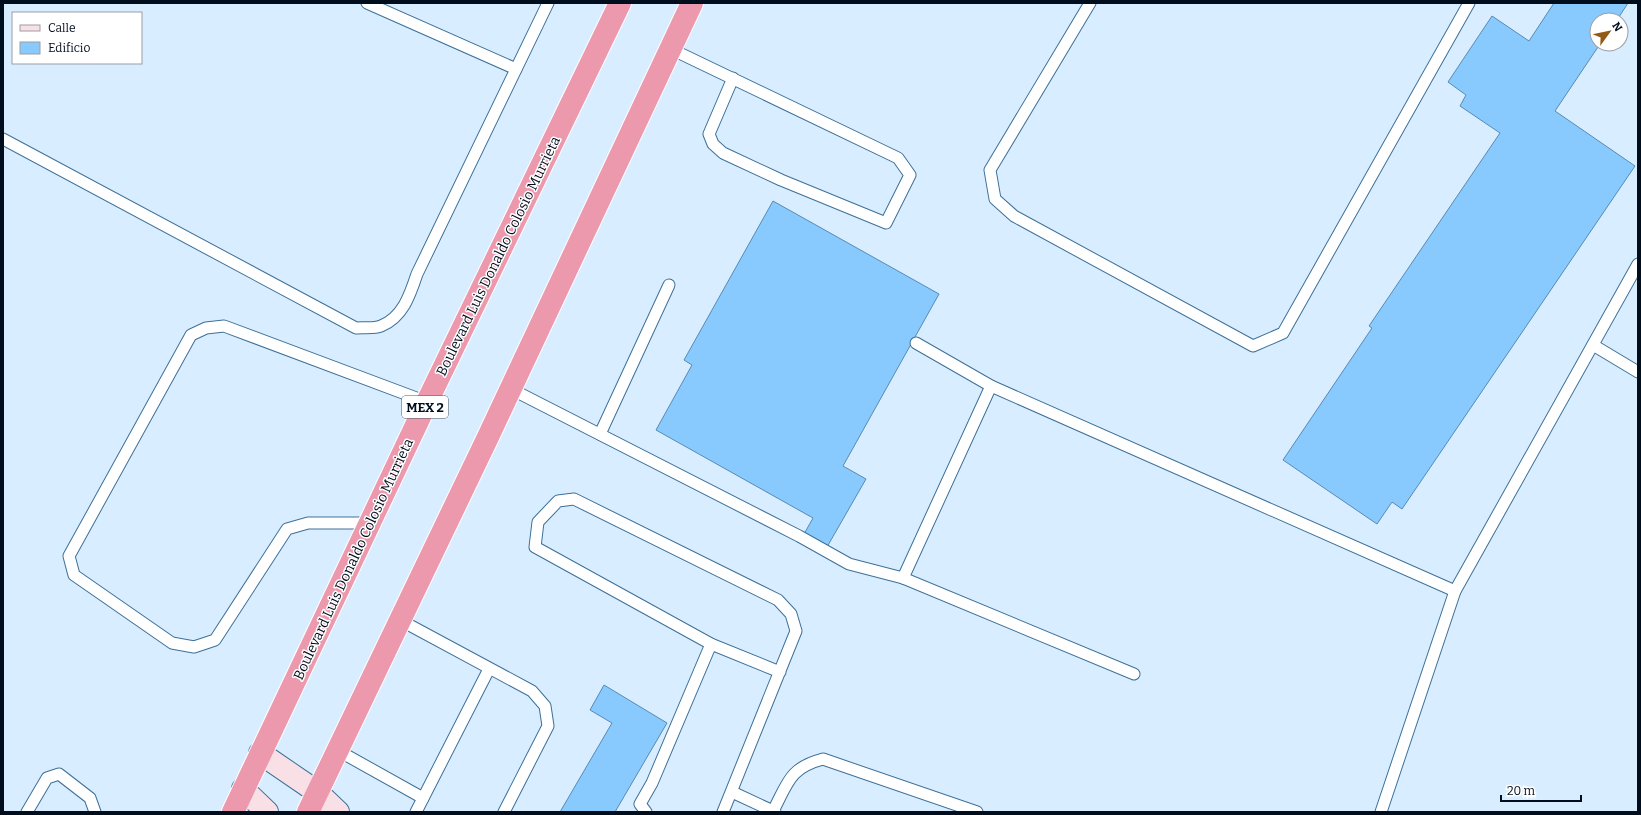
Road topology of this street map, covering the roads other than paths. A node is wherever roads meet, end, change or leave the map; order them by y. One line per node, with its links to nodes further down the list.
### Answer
1 (367, 3): 8 (lane)
2 (548, 3): 8 (lane)
3 (620, 3): 18 (highway, Boulevard Luis Donaldo Colosio Murrieta / MEX 2)
4 (692, 3): 7 (highway)
5 (1090, 3): 6 (lane)
6 (1469, 3)
7 (671, 49): 9 (lane); 17 (highway)
8 (516, 69): 10 (lane)
9 (733, 78): 9 (lane)
10 (3, 139)
11 (1638, 264): 14 (lane)
12 (669, 285): 19 (lane)
13 (916, 343): 16 (lane)
14 (1593, 345): 15 (lane); 22 (lane)
15 (1638, 372)
16 (991, 386): 21 (lane); 22 (lane)
17 (511, 389): 19 (lane); 23 (highway)
18 (427, 402): 20 (highway, Boulevard Luis Donaldo Colosio Murrieta / MEX 2); 20 (lane)
19 (600, 434): 21 (lane)
20 (370, 523): 29 (highway, Boulevard Luis Donaldo Colosio Murrieta / MEX 2)
21 (903, 578): 27 (lane)
22 (1455, 591): 46 (lane)
23 (400, 620): 25 (lane); 28 (highway)
24 (711, 644): 26 (lane); 26 (lane); 42 (lane)
25 (489, 669): 33 (lane); 41 (lane)
26 (780, 672): 32 (lane)
27 (1134, 674)
28 (337, 750): 31 (highway); 33 (lane)
29 (260, 753): 30 (highway, Boulevard Luis Donaldo Colosio Murrieta / MEX 2); 31 (street)
30 (243, 789): 36 (highway, Boulevard Luis Donaldo Colosio Murrieta / MEX 2); 37 (street)
31 (317, 792): 38 (highway); 39 (street)
32 (732, 792): 43 (lane); 44 (lane)
33 (423, 798): 40 (lane)
34 (27, 812): 35 (lane)
35 (95, 812)
36 (233, 812)
37 (267, 812)
38 (308, 812)
39 (338, 812)
40 (416, 812)
41 (504, 812)
42 (646, 812)
43 (723, 812)
44 (774, 812): 45 (lane)
45 (977, 812)
46 (1381, 812)

